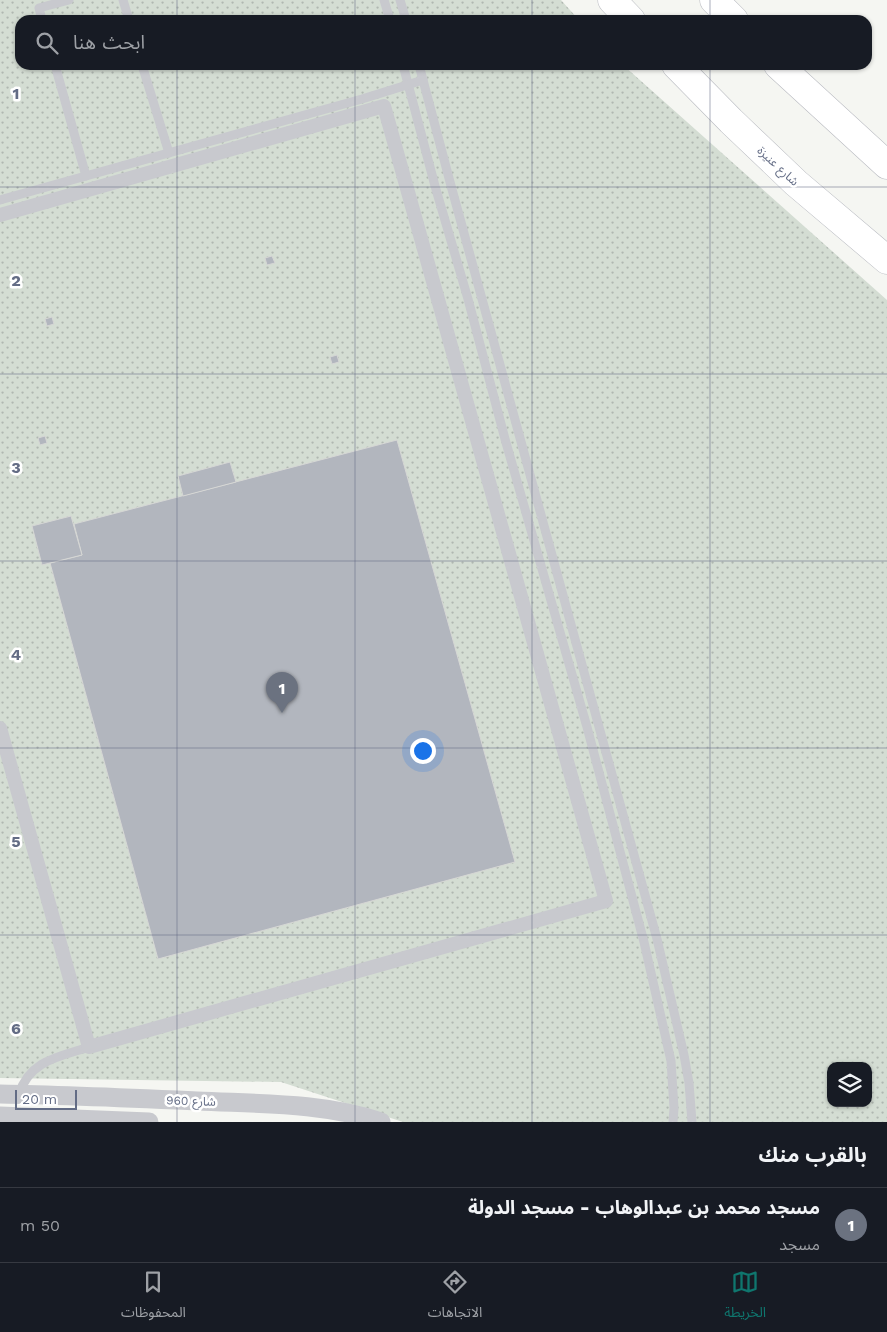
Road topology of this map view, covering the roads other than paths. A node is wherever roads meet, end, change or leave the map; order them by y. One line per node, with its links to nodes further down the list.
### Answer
1 (69, 0): 7 (lane)
2 (123, 0): 8 (lane)
3 (384, 0): 9 (lane)
4 (400, 0): 10 (lane)
5 (612, 0): 11 (main road)
6 (714, 0): 12 (main road)
7 (41, 15)
8 (128, 15)
9 (388, 15)
10 (404, 15)
11 (626, 15)
12 (729, 15)
13 (56, 70): 23 (lane)
14 (143, 70): 21 (lane)
15 (404, 70): 20 (lane)
16 (420, 70): 19 (lane)
17 (681, 70): 26 (main road, شارع عنيزة)
18 (783, 70): 22 (main road)
19 (423, 80): 20 (lane); 37 (lane)
20 (409, 85): 21 (lane); 36 (lane)
21 (168, 153): 23 (lane)
22 (887, 165)
23 (86, 176): 24 (lane)
24 (0, 200)
25 (0, 215): 30 (street)
26 (863, 241): 27 (main road, شارع عنيزة); 28 (main road)
27 (887, 260)
28 (887, 275)
29 (0, 728): 30 (street)
30 (89, 1047): 32 (lane)
31 (0, 1094): 32 (street, شارع 960)
32 (19, 1094): 35 (street, شارع 960)
33 (0, 1116): 34 (street)
34 (147, 1122)
35 (381, 1122)
36 (673, 1122)
37 (692, 1122)

